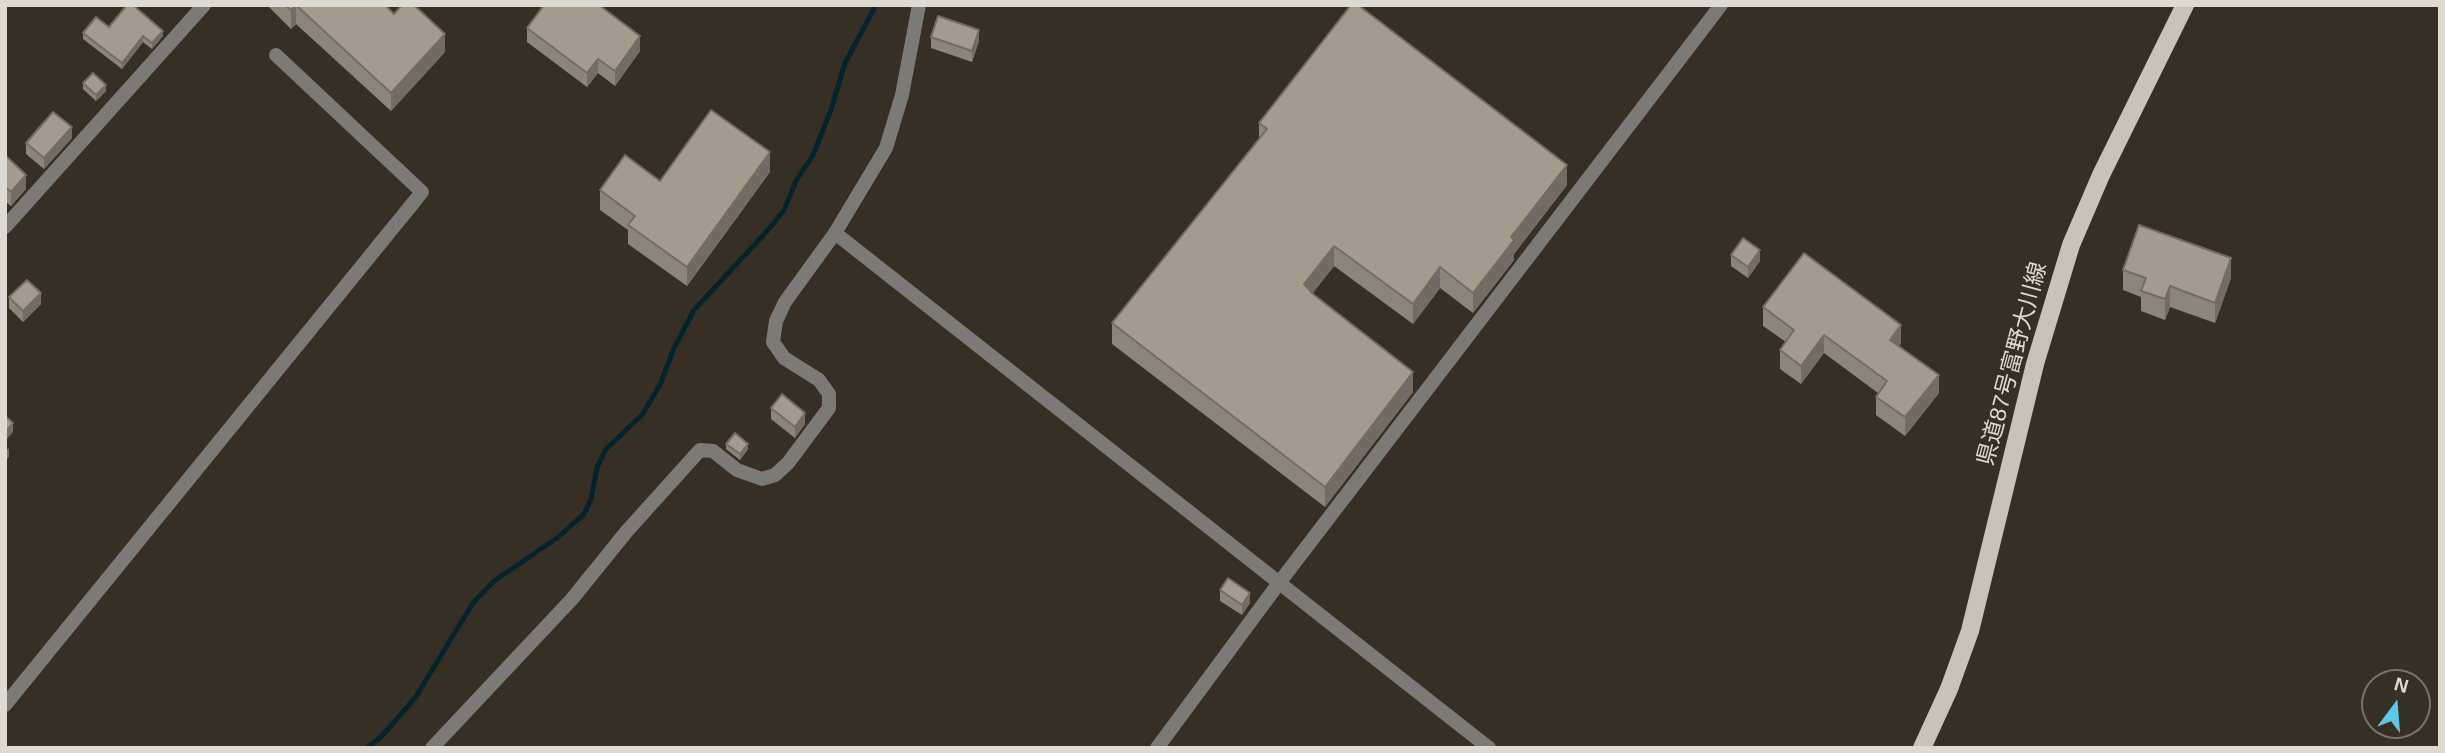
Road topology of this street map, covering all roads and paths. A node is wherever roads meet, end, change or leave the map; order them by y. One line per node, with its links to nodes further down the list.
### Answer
1 (204, 5): 6 (street)
2 (919, 5): 7 (street)
3 (1721, 5): 8 (street)
4 (2185, 5): 13 (main road, 県道87号富野大川線)
5 (276, 55): 9 (street)
6 (5, 227)
7 (835, 233): 8 (street); 10 (street)
8 (1279, 583): 11 (street); 12 (street)
9 (5, 705)
10 (432, 748)
11 (1157, 748)
12 (1489, 748)
13 (1922, 748)

